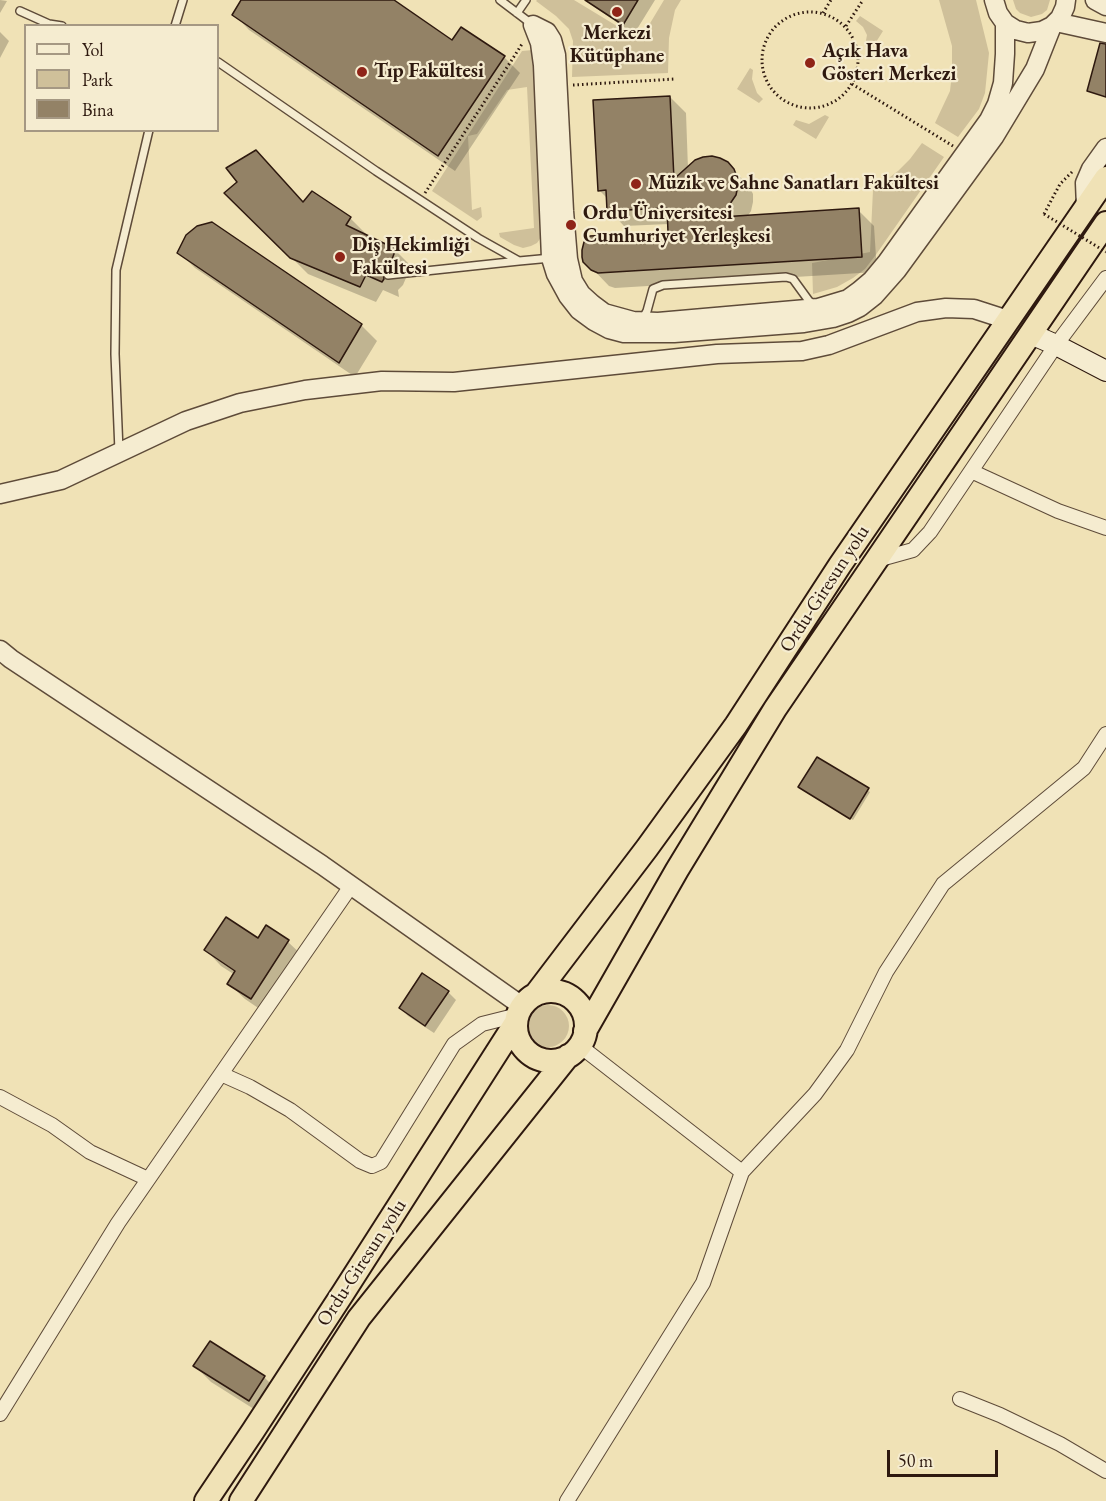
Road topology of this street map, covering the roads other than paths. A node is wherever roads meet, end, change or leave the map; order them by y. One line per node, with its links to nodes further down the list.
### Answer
1 (183, 0): 12 (lane)
2 (500, 0): 9 (lane)
3 (526, 0): 9 (lane)
4 (1066, 0): 13 (street)
5 (1095, 0): 7 (street)
6 (994, 1): 10 (street)
7 (1106, 6)
8 (20, 11): 11 (lane)
9 (517, 13): 14 (lane)
10 (1005, 23): 13 (street); 26 (street)
11 (50, 24)
12 (176, 24)
13 (1054, 24): 15 (street); 22 (street)
14 (533, 25): 22 (street); 28 (street)
15 (1106, 33)
16 (219, 63): 23 (lane)
17 (149, 132): 32 (lane)
18 (1106, 147): 20 (street)
19 (1106, 178): 20 (highway, Ordu-Giresun yolu)
20 (1086, 207): 27 (highway, Ordu-Giresun yolu)
21 (1106, 223): 29 (highway, Ordu-Giresun yolu)
22 (551, 258): 23 (lane)
23 (519, 261): 24 (lane)
24 (388, 275)
25 (1106, 278): 30 (street)
26 (818, 308): 28 (street); 28 (lane)
27 (1008, 320): 32 (street); 40 (highway, Ordu-Giresun yolu)
28 (642, 321)
29 (1031, 334): 30 (main road); 36 (highway, Ordu-Giresun yolu)
30 (1056, 345): 31 (main road); 33 (street)
31 (1106, 371)
32 (120, 453): 34 (street)
33 (972, 471): 35 (street); 36 (street)
34 (0, 495)
35 (1106, 528)
36 (877, 560): 41 (highway, Ordu-Giresun yolu)
37 (0, 650): 39 (street)
38 (1106, 734): 44 (street)
39 (351, 886): 40 (street); 42 (street)
40 (523, 1010): 41 (highway); 41 (highway); 42 (street); 49 (highway, Ordu-Giresun yolu)
41 (578, 1044): 44 (street); 50 (highway, Ordu-Giresun yolu)
42 (221, 1074): 45 (street)
43 (0, 1097): 45 (street)
44 (742, 1172): 51 (street)
45 (148, 1179): 47 (street)
46 (960, 1399): 48 (street)
47 (0, 1414)
48 (1106, 1471)
49 (206, 1501)
50 (241, 1501)
51 (567, 1501)

